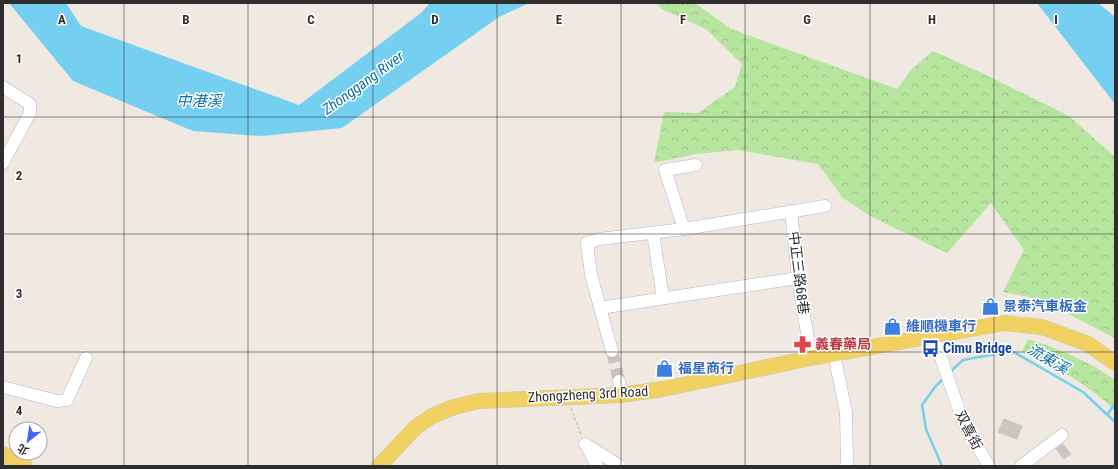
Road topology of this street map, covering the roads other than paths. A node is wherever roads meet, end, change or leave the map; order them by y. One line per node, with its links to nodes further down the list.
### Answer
1 (3, 87): 2 (street)
2 (3, 163)
3 (696, 165): 6 (street)
4 (825, 206): 5 (street)
5 (791, 211): 6 (street); 8 (street, 中正三路68巷)
6 (684, 229): 7 (street)
7 (653, 233): 9 (street); 10 (street)
8 (798, 278): 9 (street); 15 (street, 中正三路68巷)
9 (663, 298): 10 (street)
10 (600, 308): 12 (street)
11 (933, 334): 13 (main road, Zhongzheng 3rd Road); 16 (main road, Zhongzheng 3rd Road); 25 (street, 双喜街)
12 (612, 351)
13 (834, 354): 15 (main road, Zhongzheng 3rd Road); 24 (street)
14 (86, 358): 17 (street)
15 (811, 358): 21 (main road, Zhongzheng 3rd Road)
16 (1115, 363)
17 (3, 387)
18 (1062, 435): 26 (street)
19 (3, 454): 20 (main road)
20 (25, 466)
21 (379, 466)
22 (596, 466): 23 (street)
23 (620, 466)
24 (846, 466)
25 (989, 466)
26 (1021, 466)

